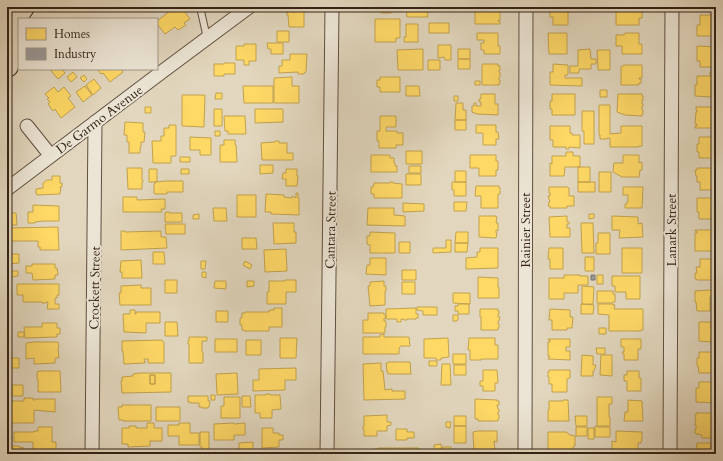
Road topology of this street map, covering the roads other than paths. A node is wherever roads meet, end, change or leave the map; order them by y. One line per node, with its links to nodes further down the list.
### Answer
1 (24, 7): 7 (highway); 8 (highway)
2 (200, 7): 10 (lane)
3 (249, 7): 10 (street, De Garmo Avenue)
4 (332, 7): 19 (street, Cantara Street)
5 (526, 7): 20 (street, Rainier Street)
6 (672, 7): 21 (street, Lanark Street)
7 (21, 18)
8 (7, 29)
9 (18, 30): 11 (highway)
10 (207, 38): 12 (street, De Garmo Avenue)
11 (7, 66)
12 (160, 67)
13 (156, 70): 14 (street, De Garmo Avenue)
14 (95, 122): 16 (street, De Garmo Avenue); 18 (street, Crockett Street)
15 (27, 126): 16 (street)
16 (51, 156): 17 (street, De Garmo Avenue)
17 (7, 190)
18 (92, 454)
19 (327, 454)
20 (525, 454)
21 (670, 454)

